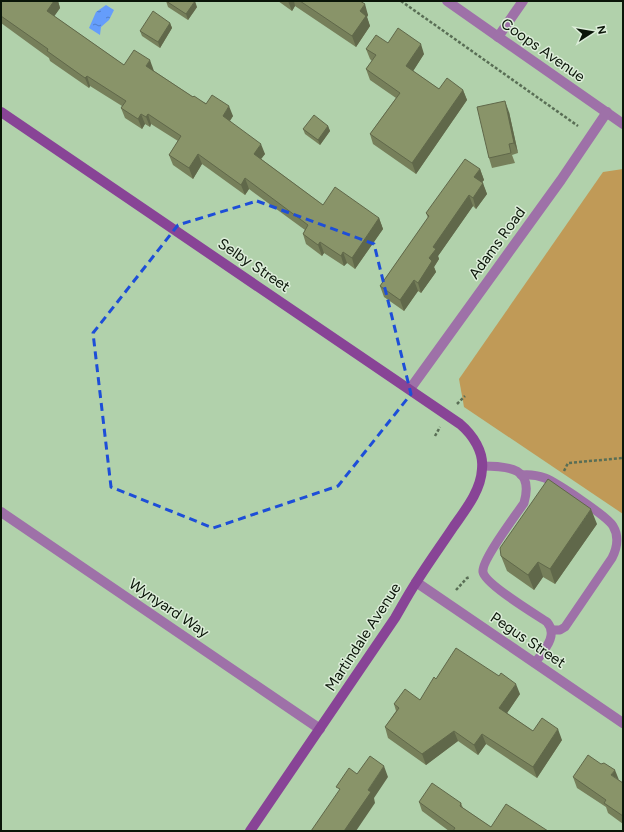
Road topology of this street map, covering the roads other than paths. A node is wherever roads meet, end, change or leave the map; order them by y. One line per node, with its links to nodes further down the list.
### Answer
1 (447, 1): 3 (street, Coops Avenue)
2 (523, 1): 3 (street)
3 (498, 37): 5 (street, Coops Avenue)
4 (1, 112): 7 (street, Selby Street)
5 (607, 112): 6 (street, Coops Avenue); 7 (street, Adams Road)
6 (623, 124)
7 (410, 389): 8 (street, Selby Street)
8 (480, 453): 9 (street, Martindale Avenue)
9 (482, 466): 10 (lane); 12 (street, Martindale Avenue)
10 (521, 475): 13 (lane); 13 (lane)
11 (1, 512): 16 (street, Wynyard Way)
12 (416, 582): 14 (street, Pegus Street); 16 (street, Martindale Avenue)
13 (552, 630): 14 (lane)
14 (535, 662): 15 (street, Pegus Street)
15 (623, 723)
16 (320, 729): 17 (street, Martindale Avenue)
17 (250, 831)

